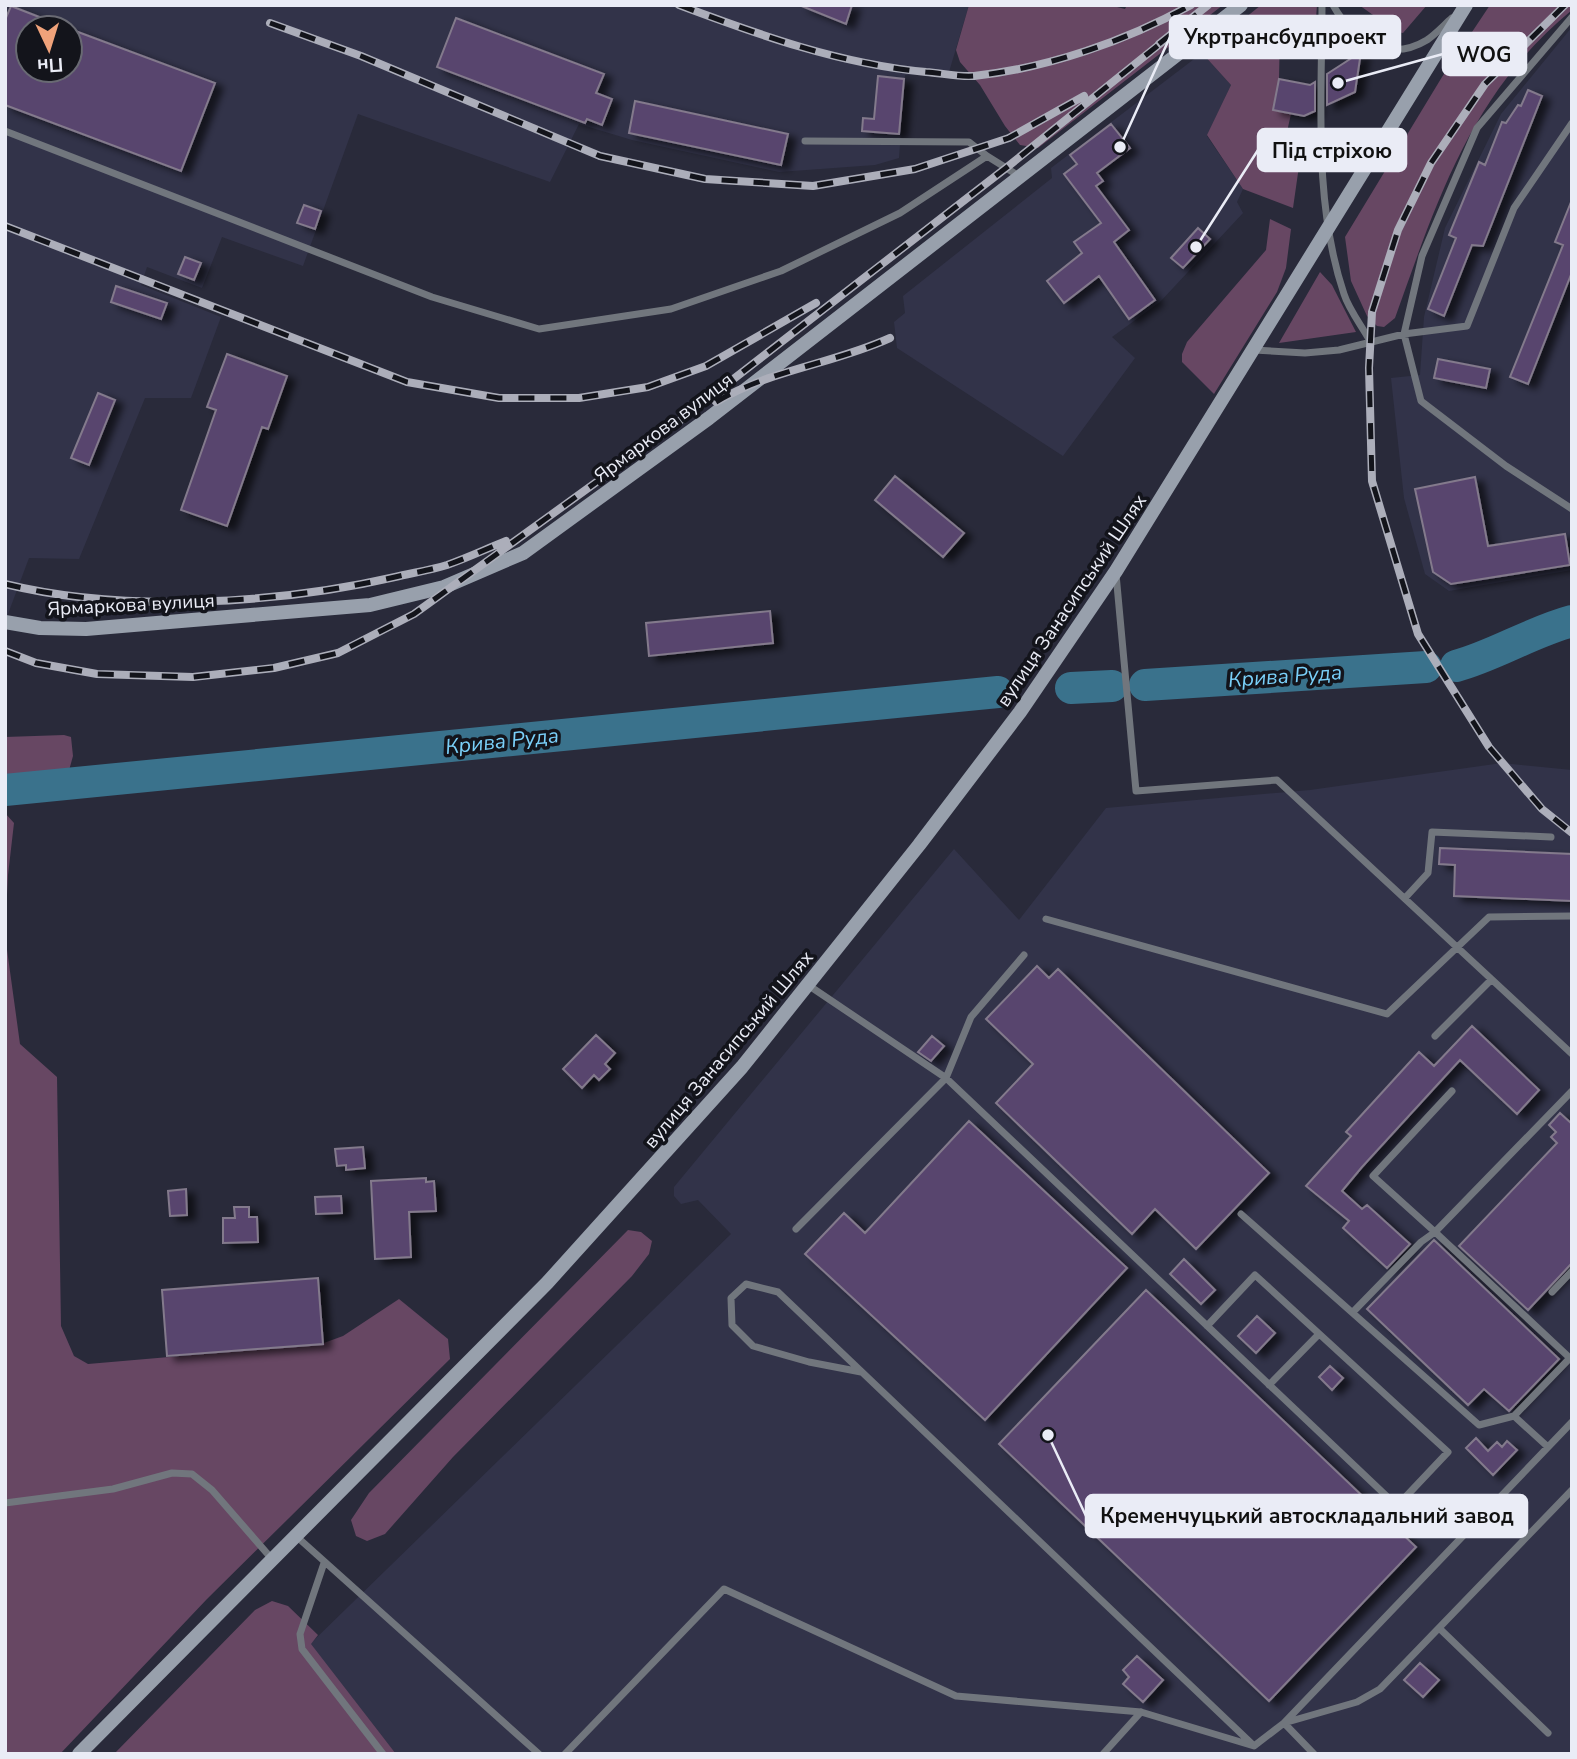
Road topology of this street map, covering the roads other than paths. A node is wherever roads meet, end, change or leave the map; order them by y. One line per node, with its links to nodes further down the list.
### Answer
1 (1241, 5): 10 (main road, Ярмаркова вулиця)
2 (1322, 5): 11 (lane)
3 (1333, 5): 4 (lane)
4 (1466, 6): 11 (main road, вулиця Занасипський Шлях)
5 (1572, 16): 12 (lane)
6 (1572, 123): 12 (lane)
7 (5, 131): 9 (lane)
8 (805, 141): 9 (lane)
9 (987, 156): 10 (lane)
10 (1019, 176): 17 (main road, Ярмаркова вулиця)
11 (1329, 229): 13 (lane); 14 (main road, вулиця Занасипський Шлях)
12 (1404, 334): 13 (lane); 15 (lane)
13 (1370, 341): 14 (lane)
14 (1254, 351): 16 (main road, вулиця Занасипський Шлях)
15 (1572, 509)
16 (1116, 571): 19 (lane); 25 (main road, вулиця Занасипський Шлях)
17 (5, 622)
18 (1552, 837): 19 (lane)
19 (1405, 898): 22 (lane)
20 (1572, 916): 22 (lane)
21 (1046, 919): 22 (lane)
22 (1457, 947): 24 (lane)
23 (1024, 955): 28 (lane)
24 (1491, 980): 26 (lane); 27 (lane)
25 (808, 985): 28 (lane); 47 (main road, вулиця Занасипський Шлях)
26 (1435, 1036)
27 (1572, 1055)
28 (946, 1078): 32 (lane); 37 (lane)
29 (1452, 1091): 33 (lane)
30 (1572, 1091): 33 (lane)
31 (1241, 1214): 36 (lane)
32 (796, 1229)
33 (1435, 1232): 36 (lane); 39 (lane)
34 (1572, 1271): 35 (lane)
35 (1552, 1292)
36 (1353, 1312): 42 (lane)
37 (1207, 1326): 38 (lane); 41 (lane)
38 (1319, 1334): 41 (lane); 41 (lane)
39 (1571, 1359): 42 (lane)
40 (861, 1372): 40 (lane); 54 (lane)
41 (1269, 1385)
42 (1514, 1416): 44 (lane)
43 (1572, 1422): 44 (lane)
44 (1548, 1447): 52 (lane)
45 (1572, 1490): 50 (lane)
46 (5, 1503): 48 (lane)
47 (296, 1536): 48 (main road, вулиця Занасипський Шлях); 49 (lane)
48 (272, 1560): 55 (main road, вулиця Занасипський Шлях)
49 (324, 1563): 56 (lane); 57 (lane)
50 (1439, 1628): 52 (lane); 53 (lane)
51 (1141, 1712): 54 (lane); 58 (lane); 59 (lane)
52 (1284, 1723): 54 (lane); 60 (lane)
53 (1548, 1733)
54 (1254, 1746)
55 (79, 1754)
56 (383, 1754)
57 (539, 1754)
58 (565, 1754)
59 (1103, 1754)
60 (1314, 1754)

